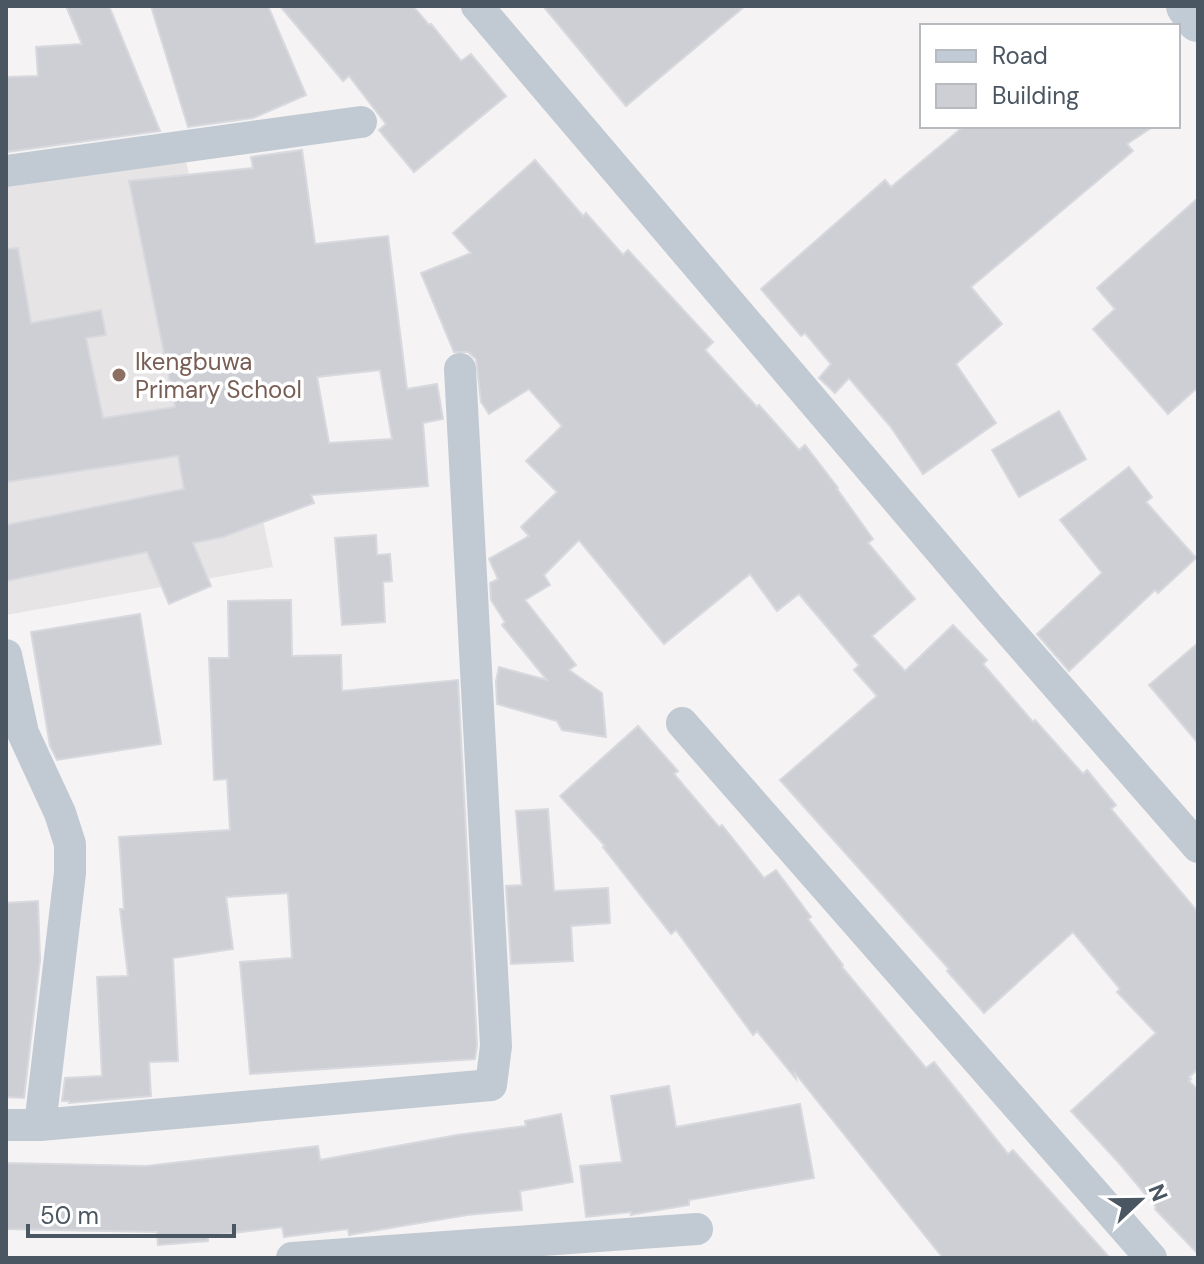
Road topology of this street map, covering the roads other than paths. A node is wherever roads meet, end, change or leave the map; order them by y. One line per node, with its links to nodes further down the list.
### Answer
1 (477, 6): 9 (street)
2 (1188, 6): 3 (main road)
3 (1198, 20)
4 (361, 122): 5 (street)
5 (6, 171)
6 (460, 369): 11 (street)
7 (6, 655): 11 (street)
8 (682, 723): 14 (street)
9 (1198, 847)
10 (6, 1125): 11 (street)
11 (40, 1125)
12 (697, 1229): 13 (street)
13 (292, 1258)
14 (1151, 1258)

